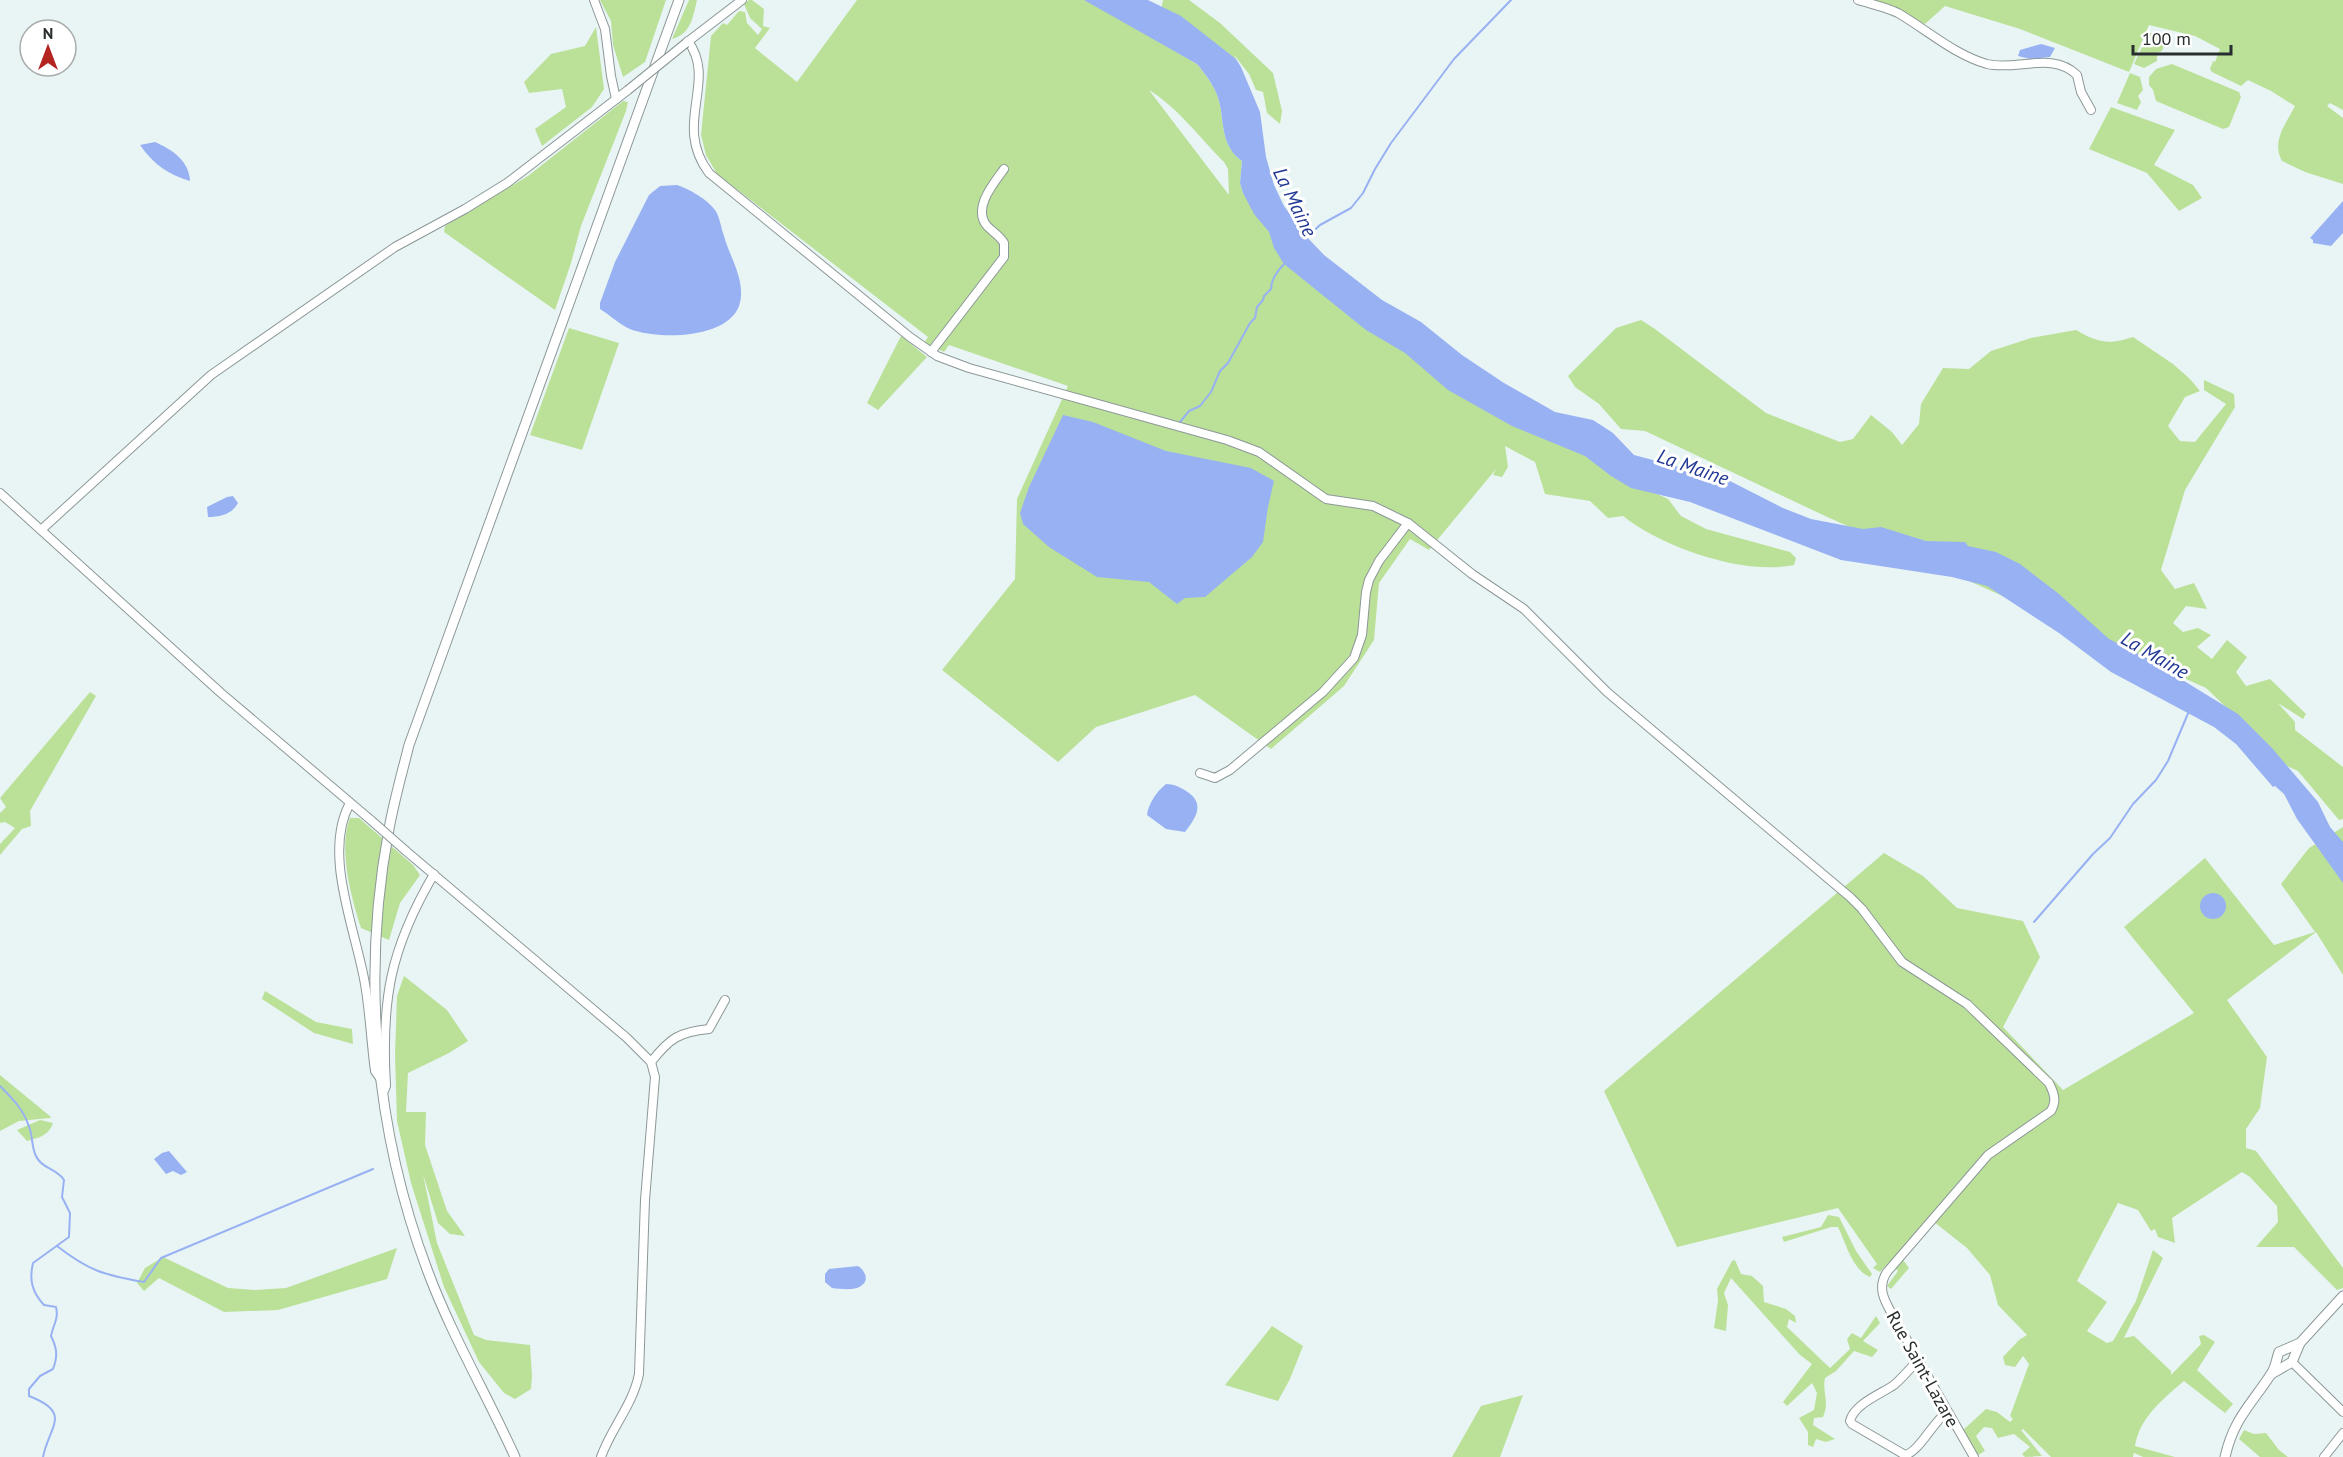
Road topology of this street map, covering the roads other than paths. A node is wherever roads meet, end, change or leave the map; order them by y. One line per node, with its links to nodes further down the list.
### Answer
1 (594, 0): 6 (street)
2 (679, 0): 18 (main road)
3 (741, 0): 5 (street)
4 (1858, 0): 7 (street)
5 (687, 43): 6 (street, bridge); 9 (street)
6 (616, 99): 12 (street)
7 (2091, 110)
8 (1004, 169): 9 (street)
9 (930, 352): 11 (street)
10 (0, 493): 12 (street)
11 (1408, 523): 13 (street); 22 (street, Rue Saint-Lazare)
12 (41, 530): 14 (street)
13 (1200, 773)
14 (350, 803): 15 (street, bridge); 18 (street)
15 (434, 874): 17 (street); 19 (street)
16 (725, 999): 17 (street)
17 (651, 1062): 28 (street)
18 (380, 1078): 19 (main road)
19 (383, 1095): 27 (main road)
20 (2343, 1296): 21 (main road)
21 (2290, 1359): 23 (main road); 23 (main road); 24 (street)
22 (1917, 1361): 25 (street, Rue Saint-Lazare); 25 (street)
23 (2271, 1374): 30 (main road)
24 (2343, 1412)
25 (1947, 1413): 29 (street, Rue Saint-Lazare)
26 (2343, 1433): 31 (street)
27 (515, 1457)
28 (601, 1457)
29 (1974, 1457)
30 (2225, 1457)
31 (2324, 1457)

